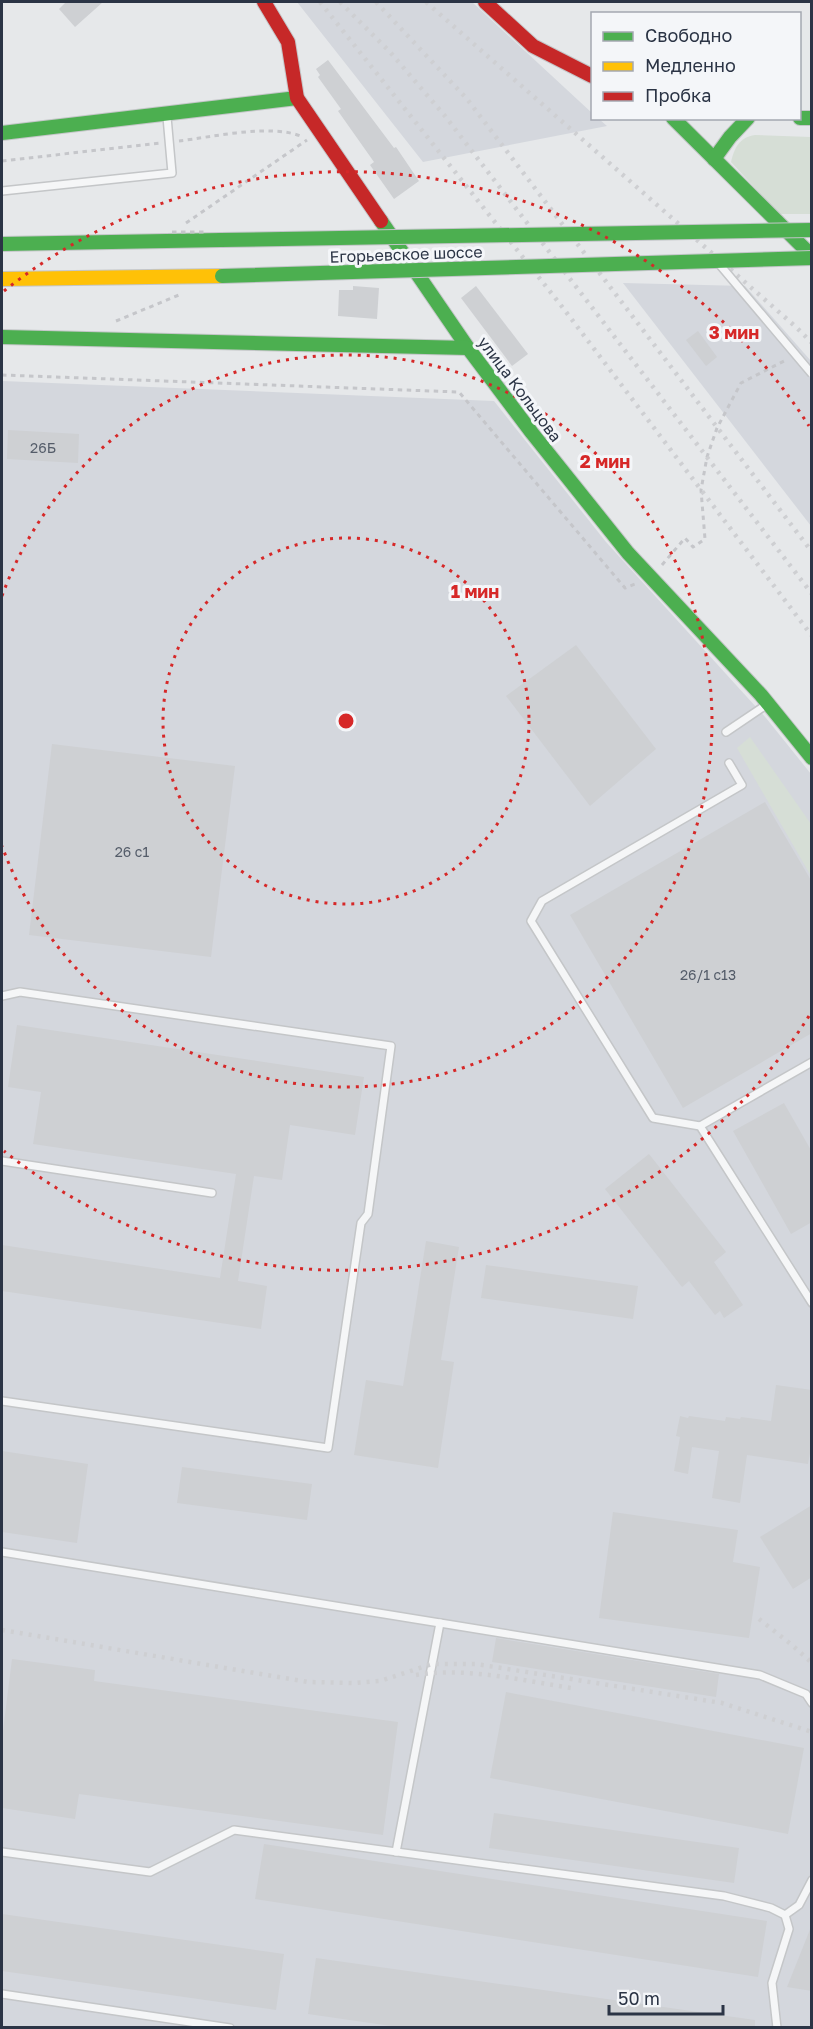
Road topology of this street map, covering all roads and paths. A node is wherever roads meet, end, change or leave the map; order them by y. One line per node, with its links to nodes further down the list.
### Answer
1 (264, 2): 4 (main road, улица Кольцова)
2 (485, 2): 3 (main road)
3 (591, 75)
4 (297, 98): 5 (main road); 21 (main road, улица Кольцова)
5 (166, 113): 8 (main road); 11 (lane)
6 (675, 120): 10 (main road)
7 (746, 120): 10 (main road)
8 (2, 133)
9 (308, 139): 13 (path)
10 (714, 159): 15 (main road)
11 (2, 190)
12 (812, 230): 14 (main road, Егорьевское шоссе, bridge)
13 (172, 232)
14 (2, 244)
15 (812, 257): 16 (main road, Егорьевское шоссе, bridge)
16 (717, 261): 17 (main road, Егорьевское шоссе, bridge); 23 (lane, bridge)
17 (2, 279)
18 (187, 291): 19 (path)
19 (116, 321)
20 (2, 336): 21 (main road)
21 (468, 348): 25 (main road, улица Кольцова)
22 (791, 357): 25 (path)
23 (812, 374)
24 (2, 375): 25 (path)
25 (651, 577): 26 (main road, улица Кольцова)
26 (768, 704): 27 (lane); 28 (main road, улица Кольцова)
27 (726, 732)
28 (812, 758)
29 (729, 763): 32 (lane)
30 (2, 996): 36 (lane)
31 (812, 1062): 32 (lane)
32 (700, 1126): 35 (lane)
33 (2, 1161): 34 (lane)
34 (212, 1193)
35 (812, 1303)
36 (2, 1401)
37 (2, 1552): 38 (lane)
38 (440, 1623): 39 (lane); 41 (lane)
39 (812, 1703)
40 (2, 1852): 41 (lane)
41 (396, 1852): 43 (lane)
42 (812, 1880): 43 (lane)
43 (786, 1915): 46 (lane)
44 (2, 1994): 45 (lane)
45 (230, 2028)
46 (777, 2028)

